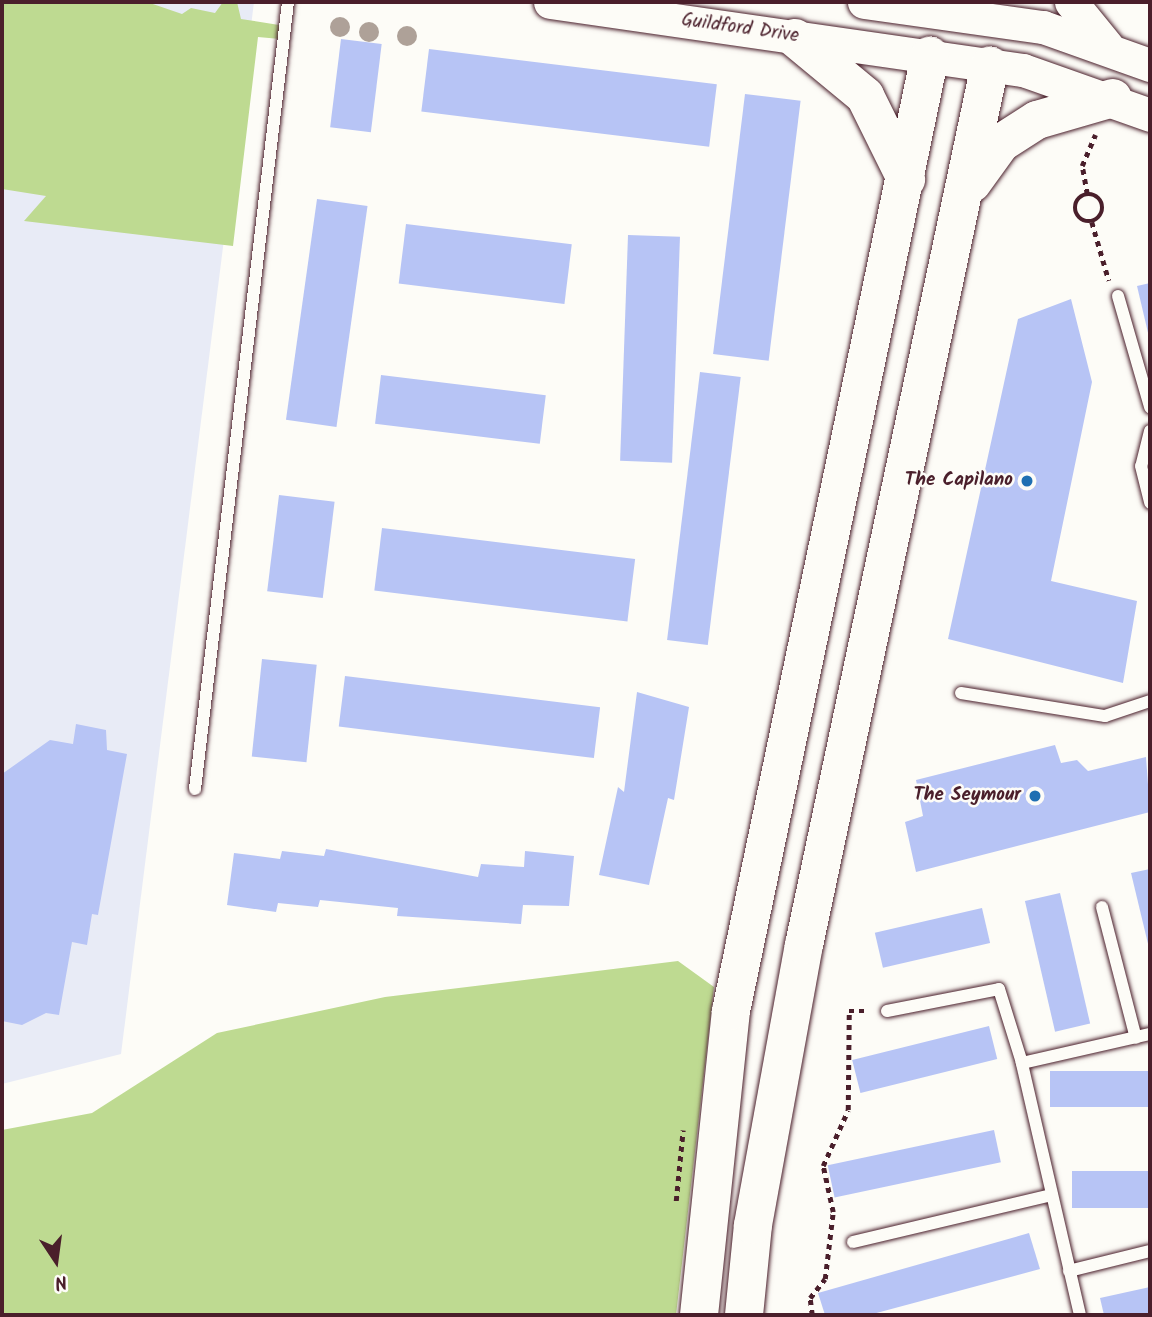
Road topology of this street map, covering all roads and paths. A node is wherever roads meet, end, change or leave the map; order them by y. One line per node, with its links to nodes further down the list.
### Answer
1 (288, 2): 24 (lane)
2 (550, 2): 7 (main road, Guildford Drive)
3 (864, 2): 5 (main road)
4 (1071, 2): 8 (main road)
5 (939, 6): 6 (main road); 9 (main road)
6 (1001, 11): 8 (main road); 10 (main road)
7 (794, 37): 9 (main road, Guildford Drive); 14 (highway)
8 (1107, 46): 11 (main road)
9 (930, 55): 10 (main road, Guildford Drive); 14 (highway)
10 (990, 65): 12 (main road, Guildford Drive); 15 (highway)
11 (1150, 65)
12 (1104, 115): 13 (main road, Guildford Drive); 15 (highway); 16 (path)
13 (1150, 115)
14 (906, 178): 34 (highway)
15 (967, 191): 35 (highway)
16 (1087, 194): 17 (path); 17 (path)
17 (1091, 222): 18 (path)
18 (1118, 296): 19 (lane)
19 (1150, 408)
20 (1150, 431): 21 (lane)
21 (1150, 503)
22 (961, 693): 23 (lane)
23 (1150, 701)
24 (195, 789)
25 (1102, 907): 28 (lane)
26 (887, 1011): 29 (lane); 36 (path)
27 (1150, 1034): 28 (lane)
28 (1136, 1038): 29 (lane)
29 (1022, 1063): 30 (lane)
30 (1052, 1195): 31 (lane); 33 (lane)
31 (853, 1241)
32 (1150, 1251): 33 (lane)
33 (1069, 1271): 37 (lane)
34 (699, 1315)
35 (744, 1315)
36 (812, 1315)
37 (1080, 1315)

